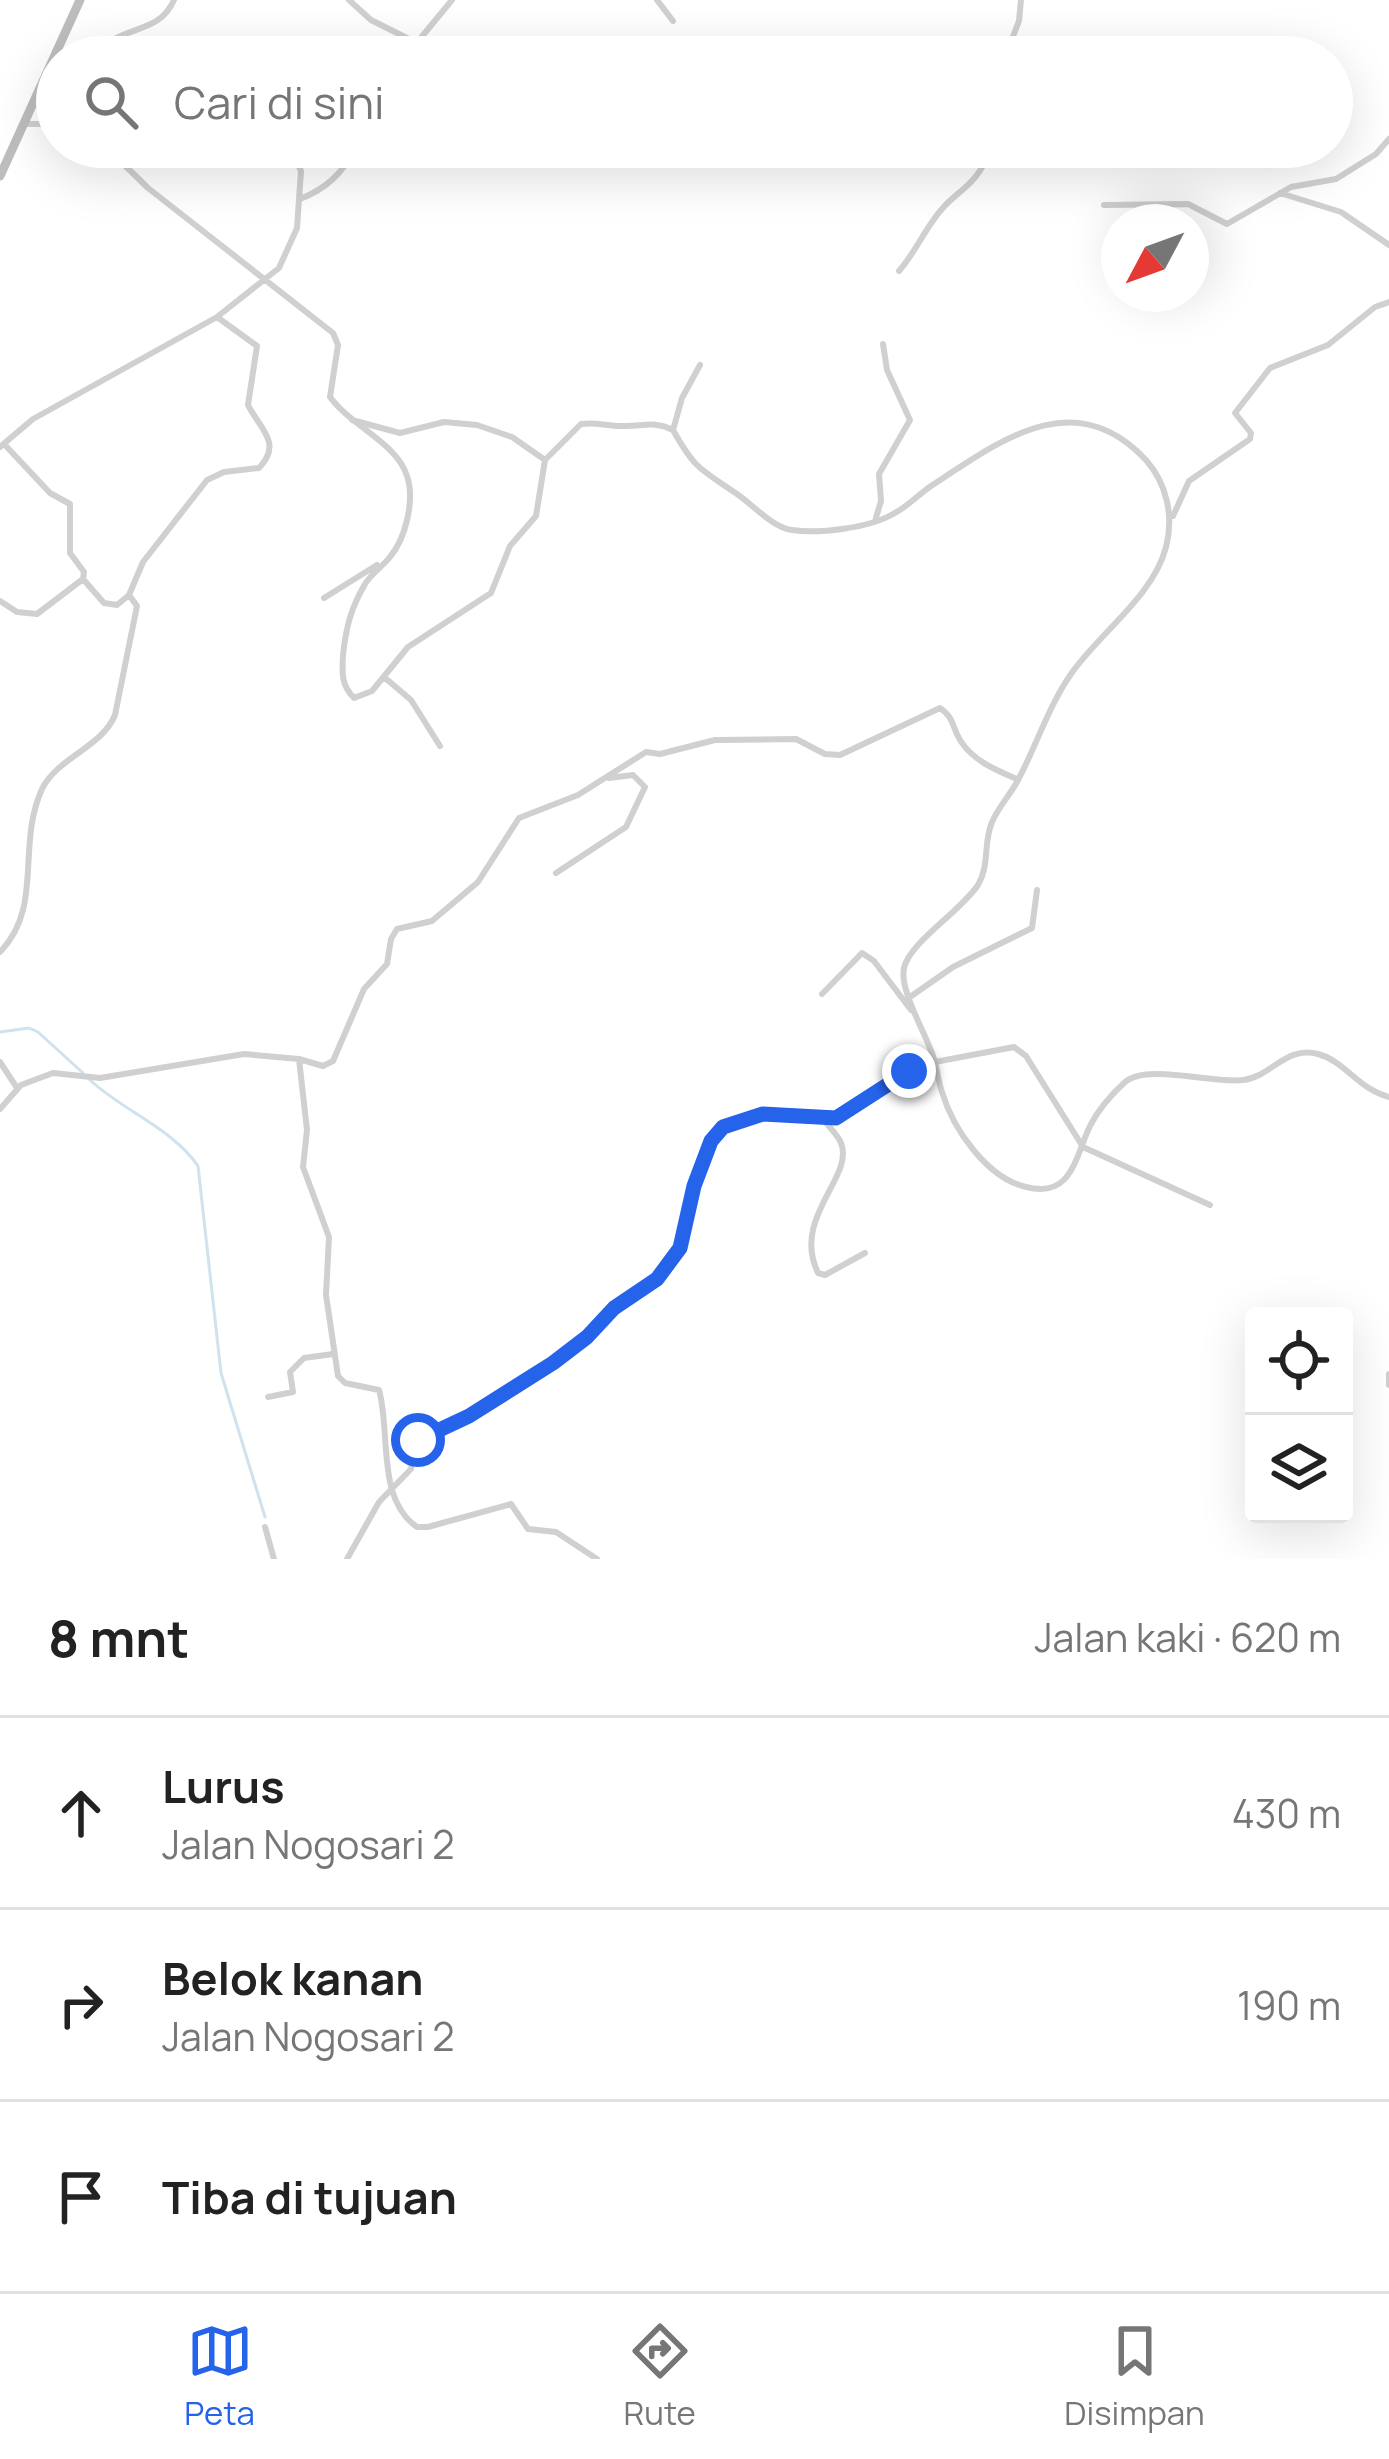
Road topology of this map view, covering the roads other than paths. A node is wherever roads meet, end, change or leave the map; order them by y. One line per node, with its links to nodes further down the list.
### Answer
1 (80, 0): 8 (main road)
2 (174, 0): 9 (street)
3 (349, 0): 10 (street)
4 (452, 0): 11 (street)
5 (657, 0): 7 (street)
6 (1022, 0): 12 (street)
7 (673, 21)
8 (64, 36)
9 (116, 36)
10 (402, 36)
11 (420, 36)
12 (1013, 36)
13 (36, 100): 14 (main road)
14 (34, 105): 15 (main road)
15 (26, 124): 16 (street); 22 (main road)
16 (36, 124)
17 (1389, 139): 23 (street)
18 (128, 168): 28 (street)
19 (299, 168): 24 (street)
20 (341, 168): 24 (street)
21 (983, 168): 27 (street)
22 (0, 176)
23 (1280, 193): 25 (street); 26 (street)
24 (300, 199): 28 (street)
25 (1209, 215)
26 (1389, 245)
27 (899, 271)
28 (262, 280): 30 (street); 33 (street)
29 (1389, 302): 37 (street)
30 (217, 317): 35 (street); 41 (street)
31 (883, 344): 38 (street)
32 (700, 365): 34 (street)
33 (350, 420): 36 (street); 39 (street)
34 (673, 430): 36 (street); 38 (street)
35 (2, 446): 40 (street)
36 (545, 460): 44 (street)
37 (1172, 519): 38 (street); 47 (street)
38 (875, 521)
39 (384, 562): 42 (street); 44 (street)
40 (83, 579): 41 (street); 43 (street)
41 (129, 595): 50 (street)
42 (324, 598)
43 (0, 601)
44 (383, 677): 45 (street)
45 (440, 746)
46 (602, 779): 47 (street); 48 (street); 54 (street)
47 (1018, 779): 52 (street)
48 (556, 872)
49 (1037, 890): 52 (street)
50 (0, 952)
51 (823, 994): 53 (street)
52 (910, 997): 53 (street)
53 (919, 1020): 56 (street)
54 (299, 1059): 57 (street); 64 (street)
55 (0, 1062): 57 (street)
56 (934, 1062): 60 (street); 61 (street); 61 (street)
57 (17, 1088): 59 (street)
58 (1389, 1096): 61 (street)
59 (0, 1109)
60 (824, 1119): 63 (street); 68 (street)
61 (1083, 1147): 62 (street)
62 (1210, 1205)
63 (865, 1252)
64 (333, 1354): 67 (street); 68 (street)
65 (1389, 1374): 66 (street)
66 (1389, 1385)
67 (268, 1397)
68 (392, 1487): 71 (street); 72 (street)
69 (265, 1527): 70 (street)
70 (274, 1559)
71 (347, 1559)
72 (597, 1559)

